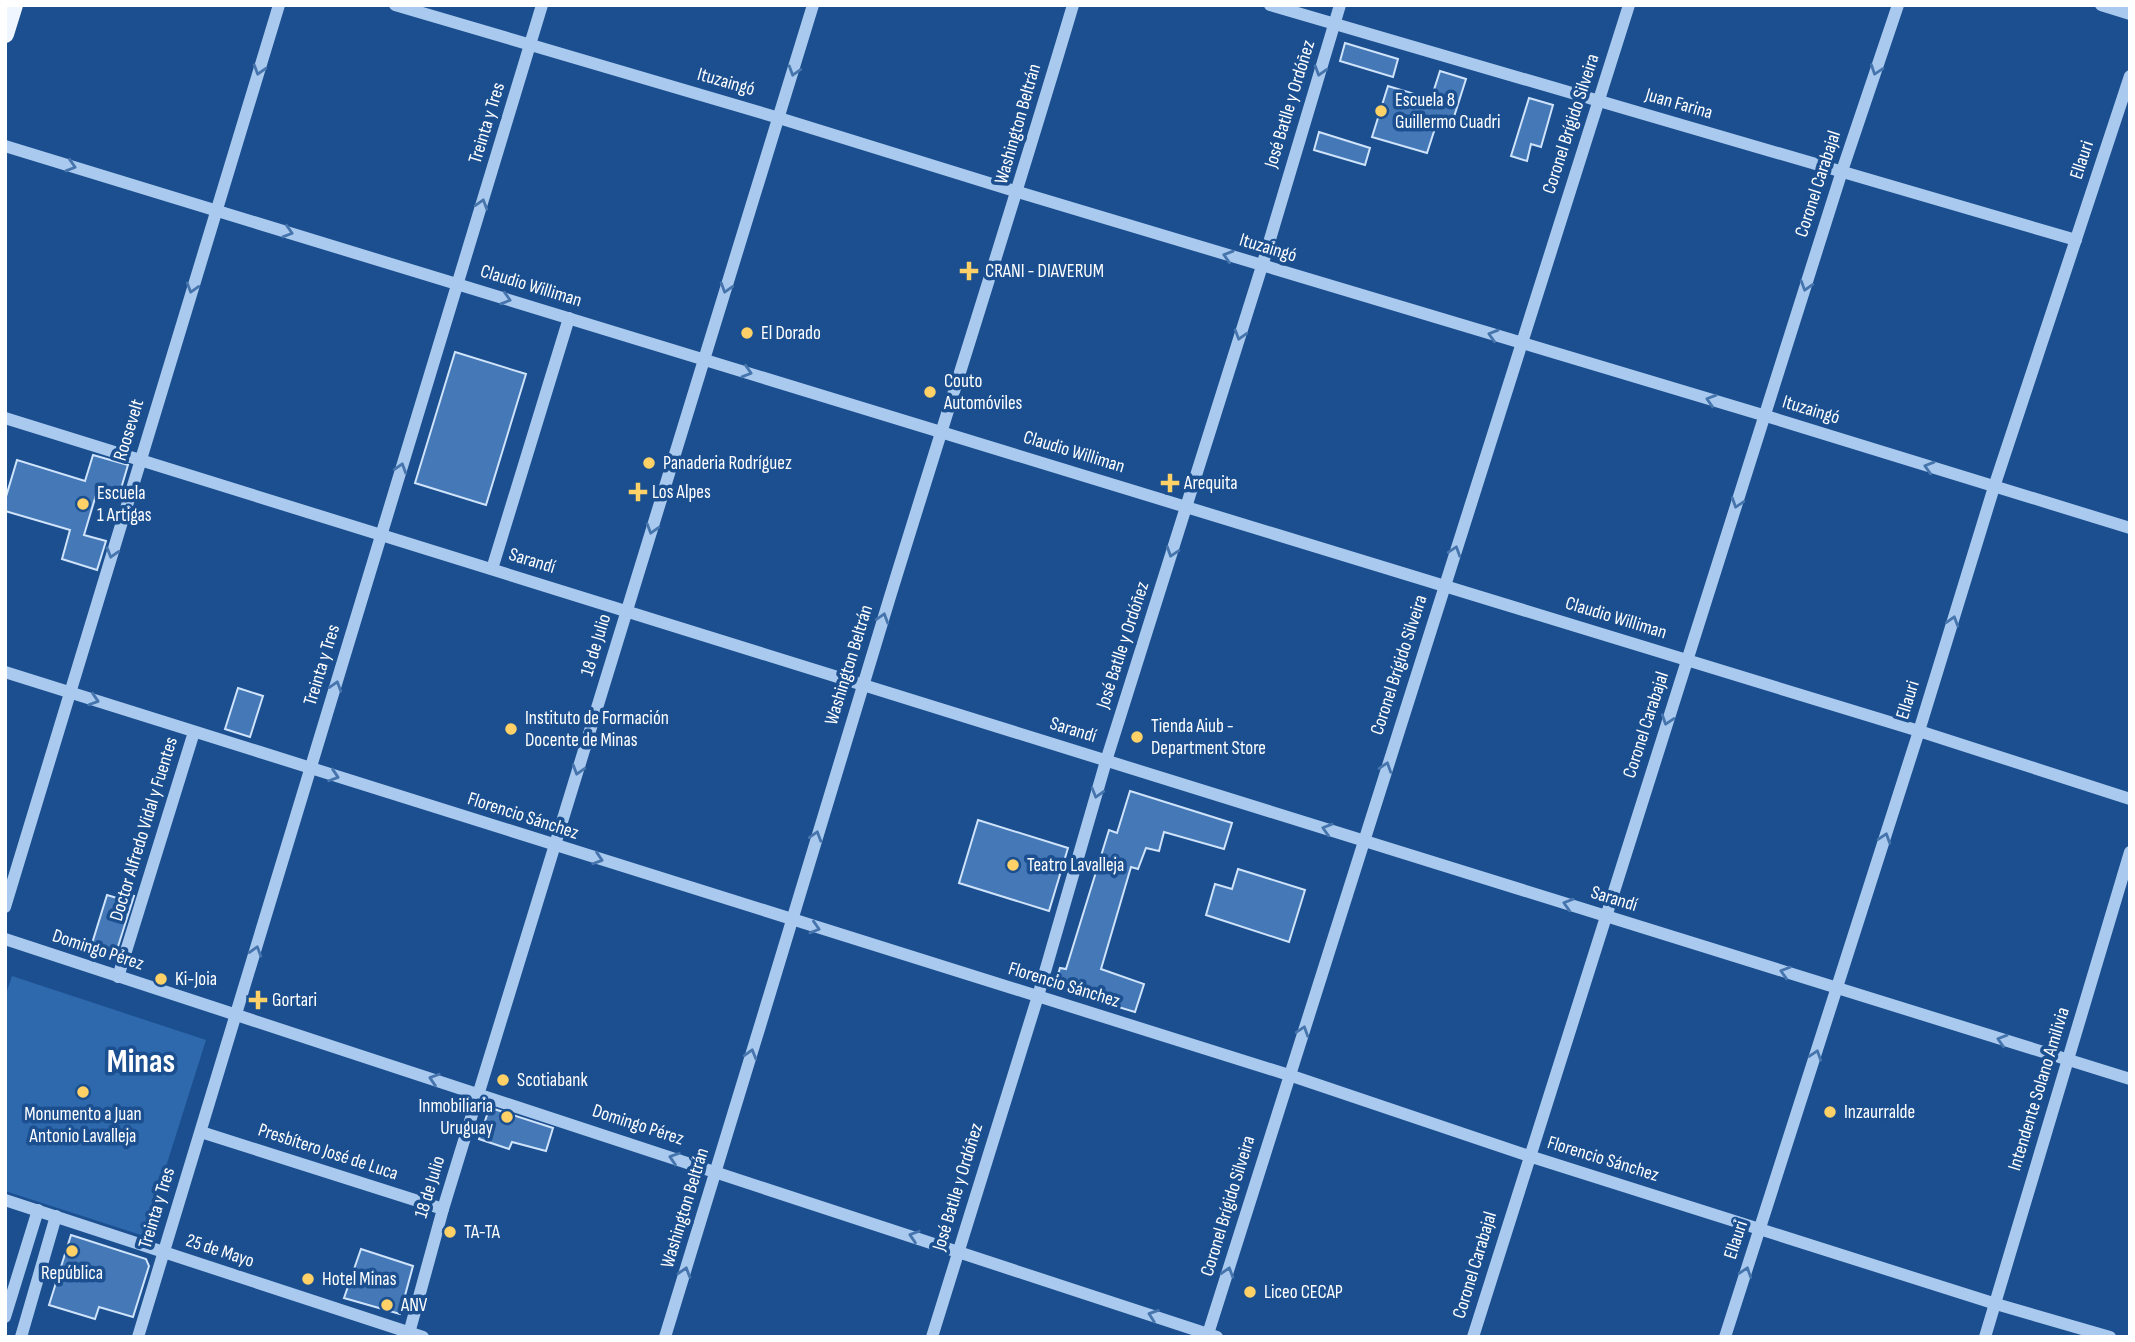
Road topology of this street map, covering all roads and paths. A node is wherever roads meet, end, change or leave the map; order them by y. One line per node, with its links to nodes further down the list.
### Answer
1 (14, 5): 14 (main road)
2 (279, 5): 22 (street, Roosevelt, one-way to 22)
3 (395, 5): 15 (street, Ituzaingó)
4 (542, 5): 15 (street, Treinta y Tres)
5 (813, 5): 18 (street, 18 de Julio, one-way to 18)
6 (1073, 5): 21 (street, Washington Beltrán)
7 (1270, 5): 13 (street, Juan Farina)
8 (1340, 5): 13 (street, José Batlle y Ordóñez)
9 (1629, 5): 17 (street, Coronel Brígido Silveira)
10 (1898, 5): 20 (street, Coronel Carabajal, one-way to 20)
11 (2101, 5): 12 (street)
12 (2130, 14)
13 (1334, 24): 17 (street, Juan Farina); 24 (street, José Batlle y Ordóñez, one-way to 24)
14 (5, 34)
15 (530, 47): 18 (street, Ituzaingó); 25 (street, Treinta y Tres, one-way to 15)
16 (2130, 76): 23 (street, Ellauri)
17 (1598, 100): 20 (street, Juan Farina); 27 (street, Coronel Brígido Silveira)
18 (779, 118): 21 (street, Ituzaingó); 28 (street, 18 de Julio, one-way to 28)
19 (5, 146): 22 (street, Claudio Williman, one-way to 22)
20 (1842, 171): 23 (street, Juan Farina); 29 (street, Coronel Carabajal, one-way to 29)
21 (1018, 192): 24 (street, Ituzaingó, one-way to 21); 31 (street, Washington Beltrán)
22 (216, 210): 25 (street, Claudio Williman, one-way to 25); 32 (street, Roosevelt, one-way to 32)
23 (2076, 240): 33 (street, Ellauri)
24 (1262, 266): 27 (street, Ituzaingó, one-way to 24); 34 (street, José Batlle y Ordóñez, one-way to 34)
25 (457, 284): 26 (street, Claudio Williman, one-way to 26); 36 (street, Treinta y Tres, one-way to 25)
26 (569, 318): 28 (street, Claudio Williman); 37 (street)
27 (1522, 344): 29 (street, Ituzaingó, one-way to 27); 38 (street, Coronel Brígido Silveira, one-way to 27)
28 (704, 359): 31 (street, Claudio Williman, one-way to 31); 39 (street, 18 de Julio, one-way to 39)
29 (1766, 416): 33 (street, Ituzaingó, one-way to 29); 40 (street, Coronel Carabajal, one-way to 40)
30 (5, 418): 32 (street, Sarandí)
31 (941, 432): 34 (street, Claudio Williman); 42 (street, Washington Beltrán, one-way to 31)
32 (141, 460): 36 (street, Sarandí); 43 (street, Roosevelt, one-way to 43)
33 (1994, 487): 35 (street, Ituzaingó); 44 (street, Ellauri, one-way to 33)
34 (1187, 507): 38 (street, Claudio Williman); 46 (street, José Batlle y Ordóñez, one-way to 46)
35 (2130, 528)
36 (381, 535): 37 (street, Sarandí); 47 (street, Treinta y Tres, one-way to 36)
37 (492, 569): 39 (street, Sarandí)
38 (1444, 585): 40 (street, Claudio Williman); 49 (street, Coronel Brígido Silveira, one-way to 38)
39 (626, 611): 42 (street, Sarandí); 50 (street, 18 de Julio, one-way to 50)
40 (1686, 660): 44 (street, Claudio Williman); 53 (street, Coronel Carabajal, one-way to 53)
41 (5, 672): 43 (street, Florencio Sánchez)
42 (863, 685): 46 (street, Sarandí); 54 (street, Washington Beltrán, one-way to 42)
43 (70, 693): 45 (street, Florencio Sánchez, one-way to 45); 52 (street, Roosevelt)
44 (1919, 731): 48 (street, Claudio Williman); 57 (street, Ellauri, one-way to 44)
45 (194, 732): 47 (street, Florencio Sánchez); 56 (street, Doctor Alfredo Vidal y Fuentes)
46 (1107, 761): 49 (street, Sarandí, one-way to 46); 58 (street, José Batlle y Ordóñez, one-way to 58)
47 (311, 769): 50 (street, Florencio Sánchez, one-way to 50); 59 (street, Treinta y Tres, one-way to 47)
48 (2130, 799)
49 (1363, 841): 53 (street, Sarandí, one-way to 49); 61 (street, Coronel Brígido Silveira, one-way to 49)
50 (554, 846): 54 (street, Florencio Sánchez, one-way to 54); 63 (street, 18 de Julio)
51 (2130, 852): 60 (street, Intendente Solano Amilivia)
52 (5, 907)
53 (1605, 916): 57 (street, Sarandí, one-way to 53); 65 (street, Coronel Carabajal)
54 (790, 920): 58 (street, Florencio Sánchez, one-way to 58); 66 (street, Washington Beltrán, one-way to 54)
55 (5, 939): 56 (street, Domingo Pérez)
56 (118, 977): 59 (street, Domingo Pérez)
57 (1837, 988): 60 (street, Sarandí, one-way to 57); 71 (street, Ellauri, one-way to 57)
58 (1038, 996): 61 (street, Florencio Sánchez); 72 (street, José Batlle y Ordóñez)
59 (236, 1016): 63 (street, Domingo Pérez, one-way to 59); 64 (street, Treinta y Tres)
60 (2067, 1060): 62 (street, Sarandí); 74 (street, Intendente Solano Amilivia)
61 (1289, 1076): 65 (street, Florencio Sánchez); 77 (street, Coronel Brígido Silveira, one-way to 61)
62 (2130, 1079)
63 (479, 1093): 66 (street, Domingo Pérez, one-way to 63); 68 (street, 18 de Julio)
64 (201, 1132): 68 (street, Presbítero José de Luca); 73 (street, Treinta y Tres)
65 (1529, 1156): 71 (street, Florencio Sánchez); 83 (street, Coronel Carabajal)
66 (716, 1172): 72 (street, Domingo Pérez, one-way to 66); 81 (street, Washington Beltrán, one-way to 66)
67 (5, 1200): 69 (street, 25 de Mayo)
68 (443, 1209): 76 (street, 18 de Julio)
69 (38, 1210): 70 (street, 25 de Mayo); 75 (street)
70 (56, 1216): 73 (street, 25 de Mayo); 78 (street)
71 (1761, 1228): 74 (street, Florencio Sánchez); 84 (street, Ellauri, one-way to 71)
72 (958, 1250): 77 (street, Domingo Pérez, one-way to 72); 82 (street, José Batlle y Ordóñez)
73 (163, 1252): 76 (street, 25 de Mayo); 79 (street, Treinta y Tres)
74 (1996, 1304): 85 (street, Intendente Solano Amilivia); 86 (street, Florencio Sánchez)
75 (5, 1317)
76 (408, 1334): 80 (street, 25 de Mayo)
77 (1211, 1336)
78 (21, 1337)
79 (138, 1337)
80 (424, 1337)
81 (665, 1337)
82 (932, 1337)
83 (1473, 1337)
84 (1725, 1337)
85 (1985, 1337)
86 (2110, 1337)

